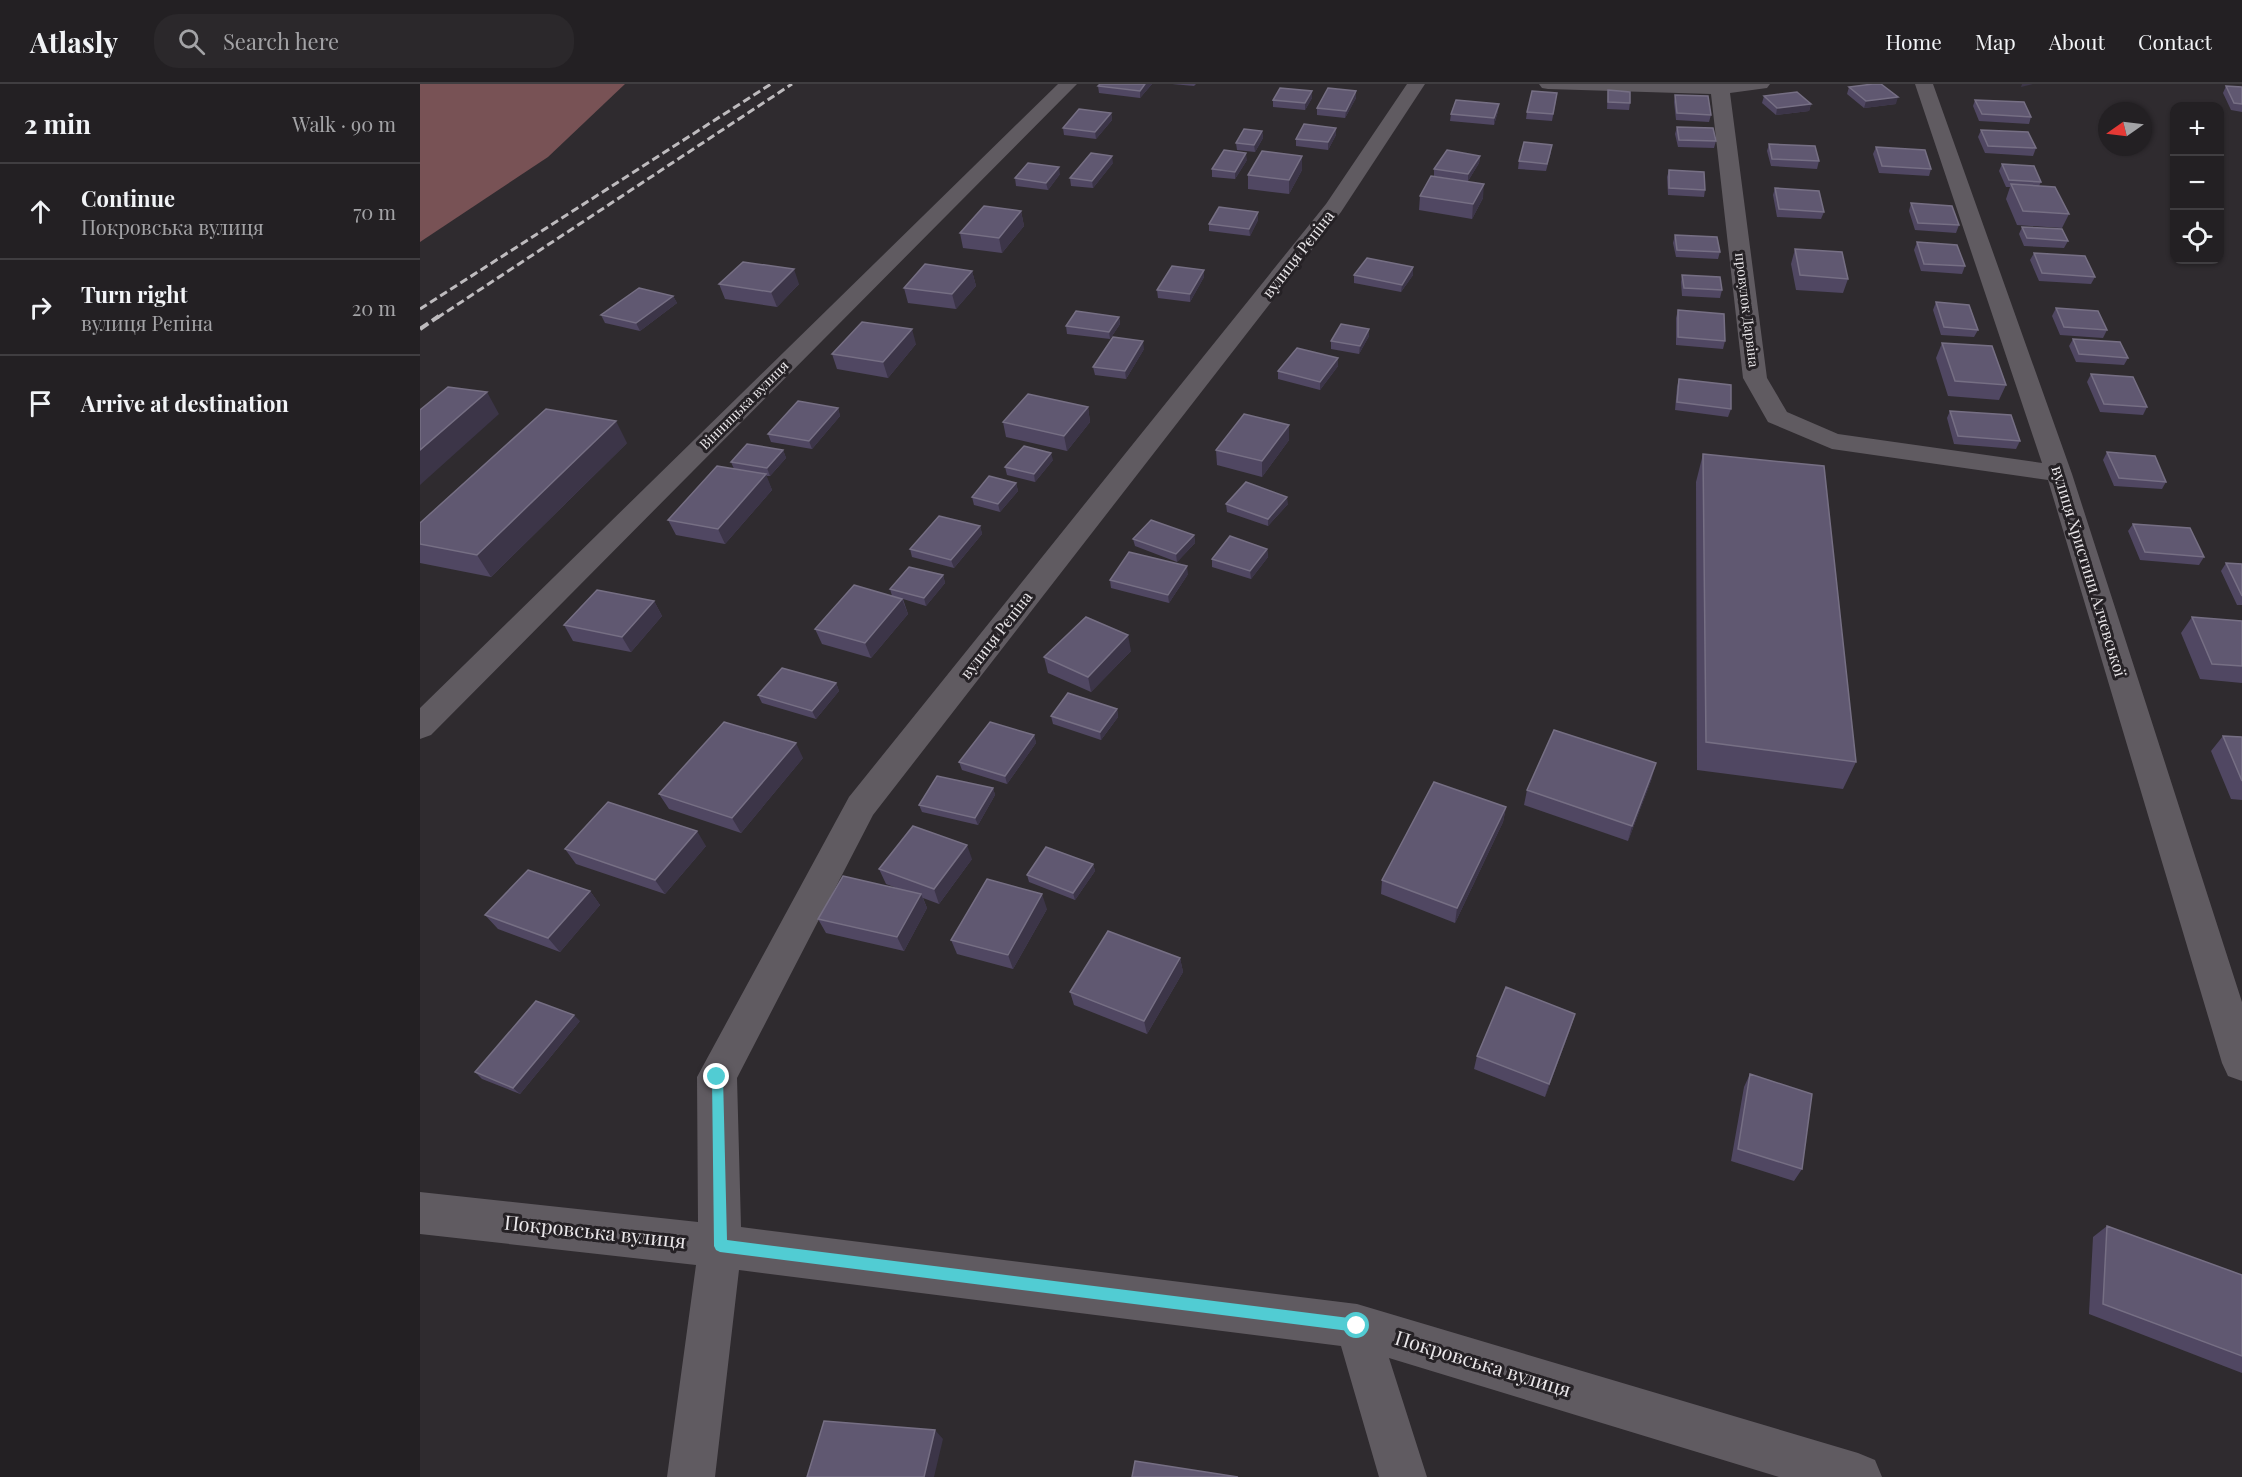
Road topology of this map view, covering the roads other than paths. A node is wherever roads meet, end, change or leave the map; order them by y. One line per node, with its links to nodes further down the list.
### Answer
1 (1068, 84): 8 (street, Вінницька вулиця)
2 (1416, 84): 11 (street, вулиця Рєпіна)
3 (1548, 84): 6 (street)
4 (1761, 84): 6 (street)
5 (1924, 84): 7 (street, вулиця Христини Алчевської)
6 (1720, 89): 7 (street, провулок Дарвіна)
7 (2059, 474): 9 (street, вулиця Христини Алчевської)
8 (420, 727)
9 (2242, 1063)
10 (420, 1213): 11 (street, Покровська вулиця)
11 (720, 1246): 12 (street, Покровська вулиця); 13 (street, вулиця Рєпіна)
12 (1357, 1326): 14 (street); 15 (street, Покровська вулиця)
13 (691, 1477)
14 (1403, 1477)
15 (1858, 1477)

